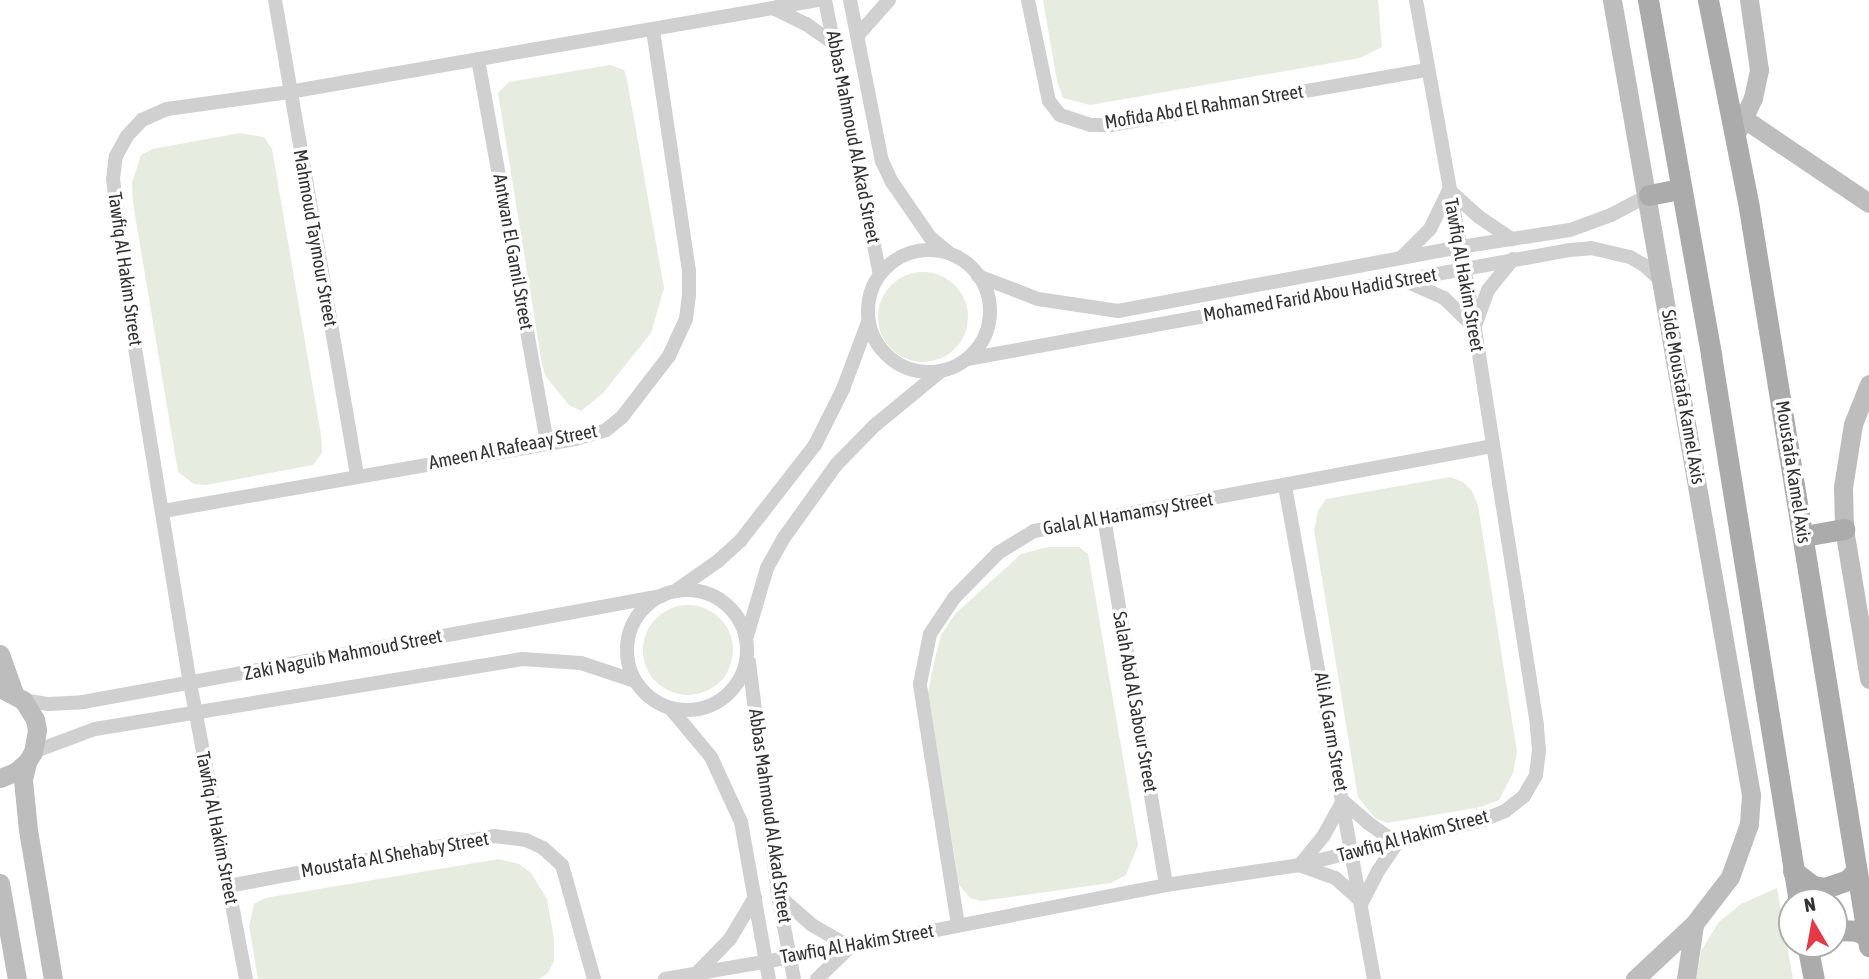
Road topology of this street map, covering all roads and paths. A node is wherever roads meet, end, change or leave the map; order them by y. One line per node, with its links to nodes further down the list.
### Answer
1 (275, 0): 18 (street, Mahmoud Taymour Street)
2 (819, 0): 12 (street, Tawfiq Al Hakim Street)
3 (825, 0): 15 (street, Abbas Mahmoud Al Akad Street)
4 (850, 0): 14 (street, Abbas Mahmoud Al Akad Street)
5 (889, 0): 14 (street)
6 (1028, 0): 17 (street, Mofida Abd El Rahman Street)
7 (1416, 0): 17 (street, Tawfiq Al Hakim Street)
8 (1612, 0): 22 (street, Side Moustafa Kamel Axis)
9 (1647, 0): 20 (main road)
10 (1708, 0): 19 (main road, Moustafa Kamel Axis)
11 (1749, 0): 19 (street)
12 (778, 4): 13 (street, Tawfiq Al Hakim Street); 15 (street)
13 (653, 30): 16 (street, Tawfiq Al Hakim Street); 39 (street, Ameen Al Rafeaay Street)
14 (858, 35): 26 (street, Abbas Mahmoud Al Akad Street)
15 (835, 44): 30 (street, Abbas Mahmoud Al Akad Street)
16 (478, 59): 18 (street, Tawfiq Al Hakim Street); 39 (street, Antwan El Gamil Street)
17 (1427, 70): 21 (street, Tawfiq Al Hakim Street)
18 (289, 92): 41 (street, Mahmoud Taymour Street); 43 (street, Tawfiq Al Hakim Street)
19 (1737, 121): 23 (street); 46 (main road, Moustafa Kamel Axis)
20 (1681, 189): 22 (main road); 62 (main road)
21 (1449, 190): 24 (street); 25 (street, Tawfiq Al Hakim Street); 27 (street)
22 (1649, 195): 24 (street, Mohamed Farid Abou Hadid Street); 33 (street, Side Moustafa Kamel Axis)
23 (1869, 203)
24 (1512, 239): 25 (street, Mohamed Farid Abou Hadid Street)
25 (1460, 247): 27 (street, Mohamed Farid Abou Hadid Street); 29 (street, Tawfiq Al Hakim Street)
26 (950, 254): 30 (street); 31 (street)
27 (1399, 259): 31 (street, Mohamed Farid Abou Hadid Street)
28 (1513, 259): 29 (street, Mohamed Farid Abou Hadid Street); 33 (street, Mohamed Farid Abou Hadid Street); 35 (street)
29 (1464, 269): 32 (street, Mohamed Farid Abou Hadid Street); 35 (street, Tawfiq Al Hakim Street)
30 (880, 275): 34 (street)
31 (978, 276): 36 (street)
32 (1405, 281): 35 (street); 36 (street, Mohamed Farid Abou Hadid Street)
33 (1663, 283): 71 (street, Side Moustafa Kamel Axis)
34 (868, 322): 37 (street); 47 (street)
35 (1475, 328): 40 (street, Tawfiq Al Hakim Street)
36 (967, 359): 37 (street)
37 (941, 371): 48 (street, Abbas Mahmoud Al Akad Street)
38 (1869, 384): 45 (street)
39 (547, 444): 41 (street, Ameen Al Rafeaay Street)
40 (1493, 446): 42 (street, Galal Al Hamamsy Street); 59 (street, Tawfiq Al Hakim Street)
41 (357, 475): 43 (street, Ameen Al Rafeaay Street)
42 (1285, 486): 44 (street, Galal Al Hamamsy Street); 58 (street, Ali Al Garm Street)
43 (163, 511): 52 (street, Tawfiq Al Hakim Street)
44 (1104, 519): 65 (street, Salah Abd Al Sabour Street); 72 (street, Galal Al Hamamsy Street)
45 (1844, 530): 46 (main road); 50 (street)
46 (1804, 536): 63 (main road, Moustafa Kamel Axis)
47 (667, 594): 48 (street); 51 (street); 52 (street, Zaki Naguib Mahmoud Street)
48 (748, 645): 54 (street); 68 (street, Abbas Mahmoud Al Akad Street)
49 (0, 654): 53 (street)
50 (1869, 674)
51 (635, 681): 54 (street); 55 (street, Zaki Naguib Mahmoud Street)
52 (190, 684): 53 (street, Zaki Naguib Mahmoud Street); 55 (street, Tawfiq Al Hakim Street)
53 (12, 694): 56 (street)
54 (671, 709): 69 (street, Abbas Mahmoud Al Akad Street)
55 (196, 713): 56 (street, Zaki Naguib Mahmoud Street); 66 (street, Tawfiq Al Hakim Street)
56 (30, 757): 57 (street); 81 (street)
57 (0, 778)
58 (1343, 801): 59 (street); 60 (street, Ali Al Garm Street); 61 (street)
59 (1397, 843): 60 (street, Tawfiq Al Hakim Street); 70 (street)
60 (1352, 852): 61 (street, Tawfiq Al Hakim Street); 70 (street, Ali Al Garm Street)
61 (1300, 865): 65 (street, Tawfiq Al Hakim Street); 70 (street)
62 (1793, 871): 63 (main road); 67 (main road)
63 (1856, 871): 74 (main road, Moustafa Kamel Axis)
64 (0, 883): 80 (street)
65 (1166, 885): 72 (street, Tawfiq Al Hakim Street)
66 (228, 886): 82 (street, Tawfiq Al Hakim Street); 83 (street, Moustafa Al Shehaby Street)
67 (1796, 888)
68 (778, 895): 75 (street); 76 (street, Abbas Mahmoud Al Akad Street)
69 (755, 897): 78 (street, Abbas Mahmoud Al Akad Street); 79 (street)
70 (1362, 902): 89 (street, Ali Al Garm Street)
71 (1694, 924): 90 (street, Side Moustafa Kamel Axis); 91 (street)
72 (958, 925): 75 (street, Tawfiq Al Hakim Street)
73 (1848, 931): 74 (main road)
74 (1868, 941)
75 (850, 947): 76 (street, Tawfiq Al Hakim Street); 88 (street)
76 (791, 957): 78 (street, Tawfiq Al Hakim Street); 87 (street, Abbas Mahmoud Al Akad Street)
77 (1811, 958): 92 (main road)
78 (766, 961): 79 (street, Tawfiq Al Hakim Street); 86 (street, Abbas Mahmoud Al Akad Street)
79 (695, 975): 84 (street, Tawfiq Al Hakim Street); 85 (street)
80 (17, 979)
81 (53, 979)
82 (246, 979)
83 (594, 979)
84 (665, 979)
85 (710, 979)
86 (769, 979)
87 (794, 979)
88 (817, 979)
89 (1374, 979)
90 (1635, 979)
91 (1686, 979)
92 (1814, 979)

